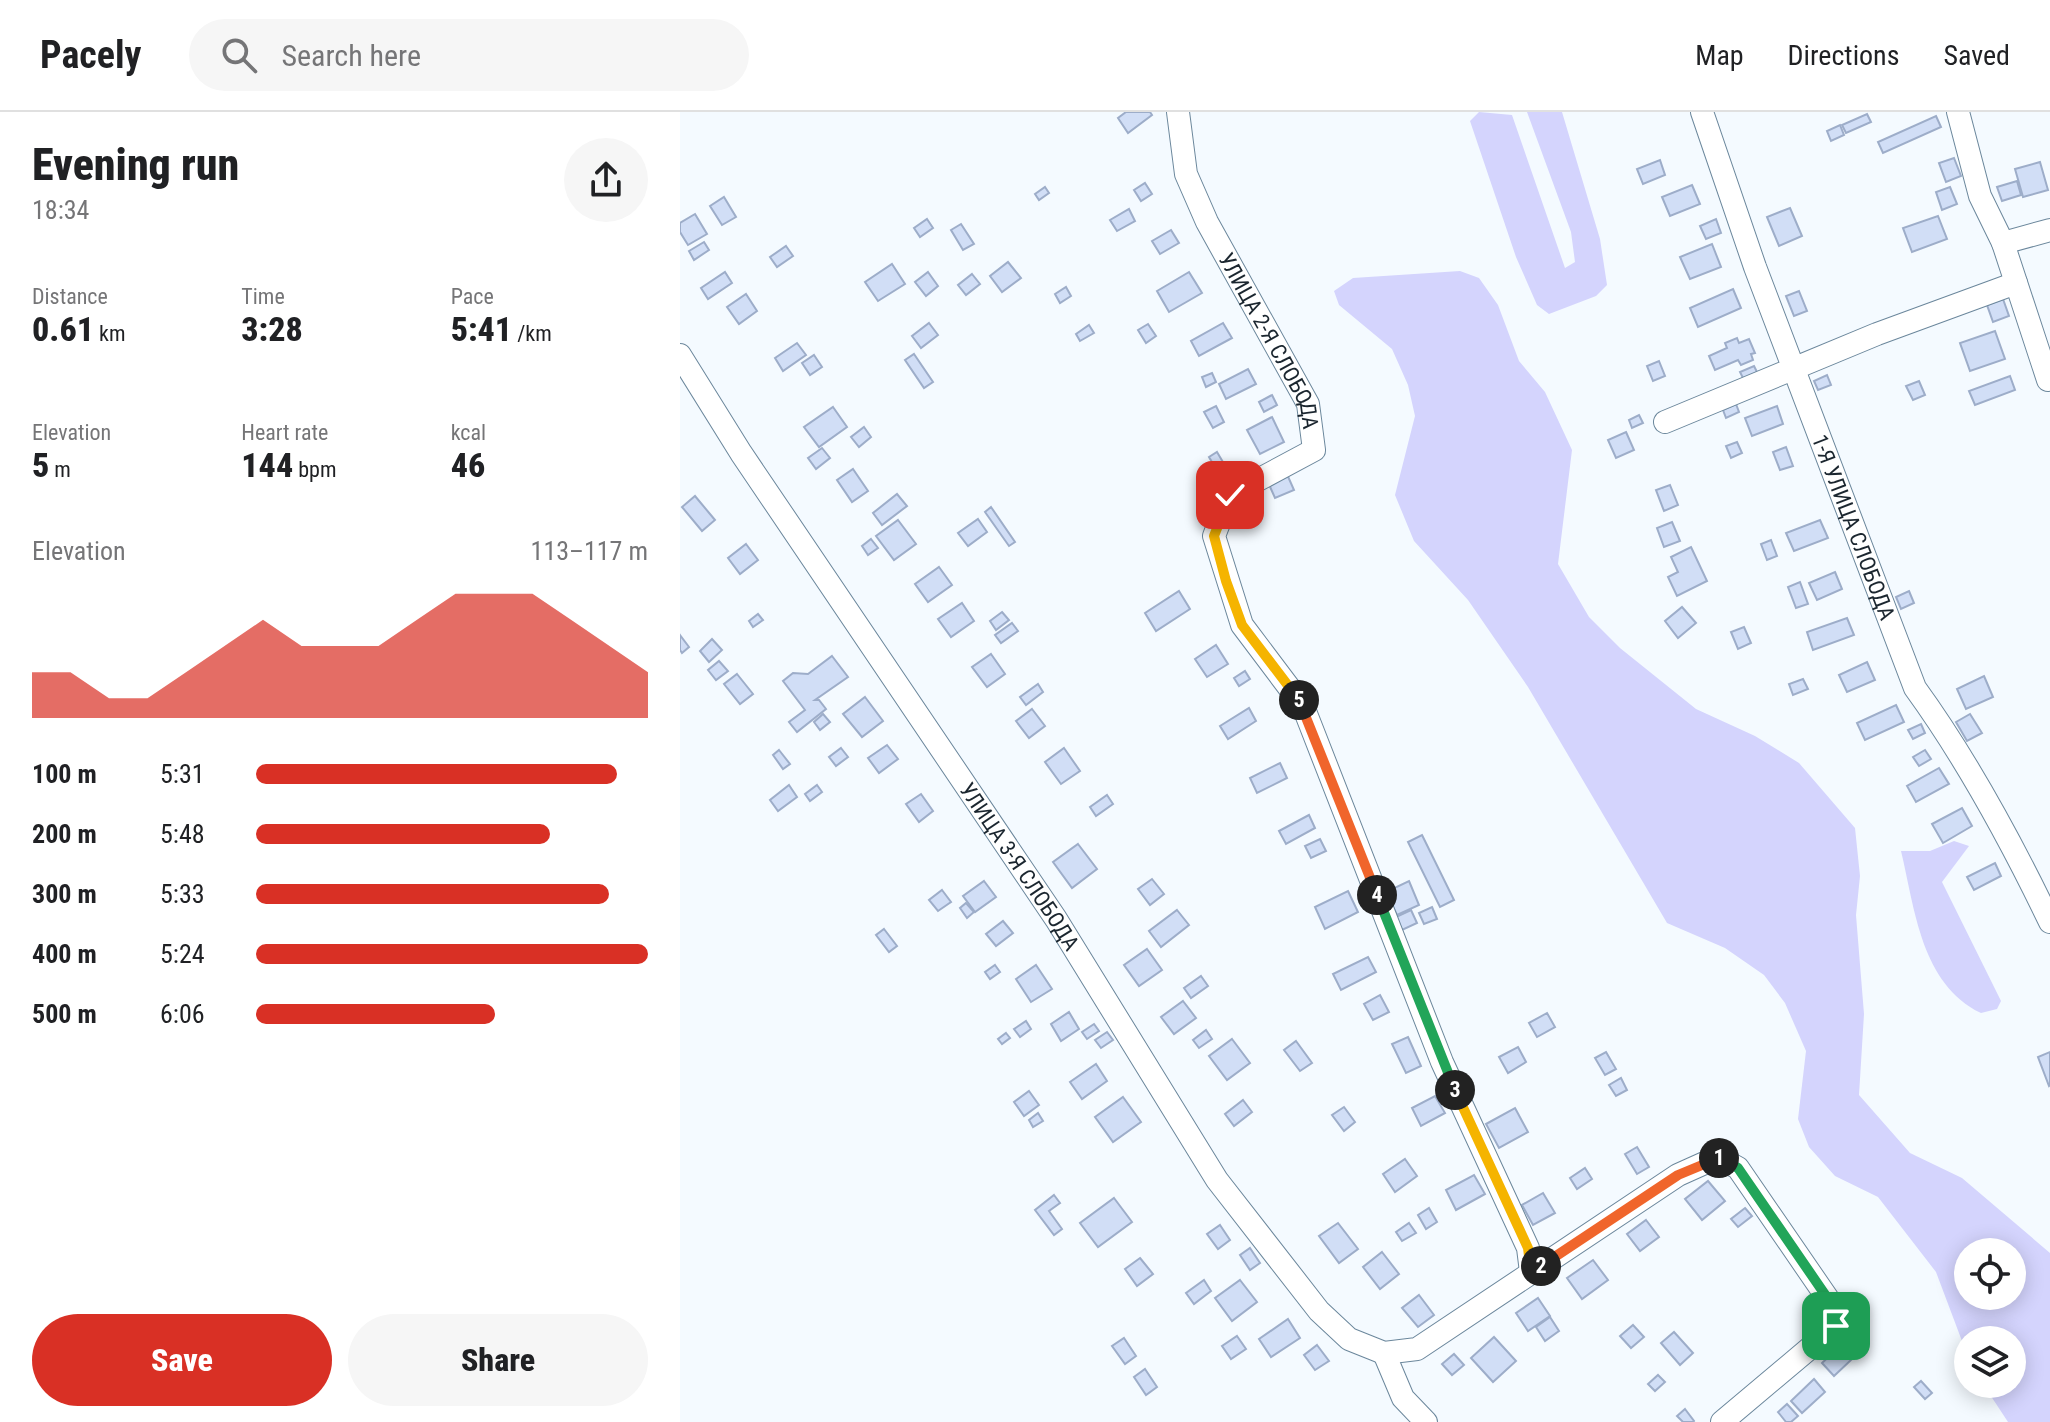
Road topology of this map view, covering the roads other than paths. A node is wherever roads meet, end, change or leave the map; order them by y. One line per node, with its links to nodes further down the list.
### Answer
1 (1178, 112): 12 (street, УЛИЦА 2-Я СЛОБОДА)
2 (1702, 112): 8 (street, 1-Я УЛИЦА СЛОБОДА)
3 (1958, 112): 5 (street)
4 (2050, 230): 5 (street)
5 (2003, 243): 6 (street)
6 (2016, 283): 8 (street); 9 (street)
7 (680, 355): 13 (street, УЛИЦА 3-Я СЛОБОДА)
8 (1794, 369): 10 (street); 11 (street, 1-Я УЛИЦА СЛОБОДА)
9 (2048, 380)
10 (1665, 422)
11 (2050, 922)
12 (1531, 1272): 13 (street); 15 (street)
13 (1384, 1353): 14 (street)
14 (1426, 1422)
15 (1722, 1422)

